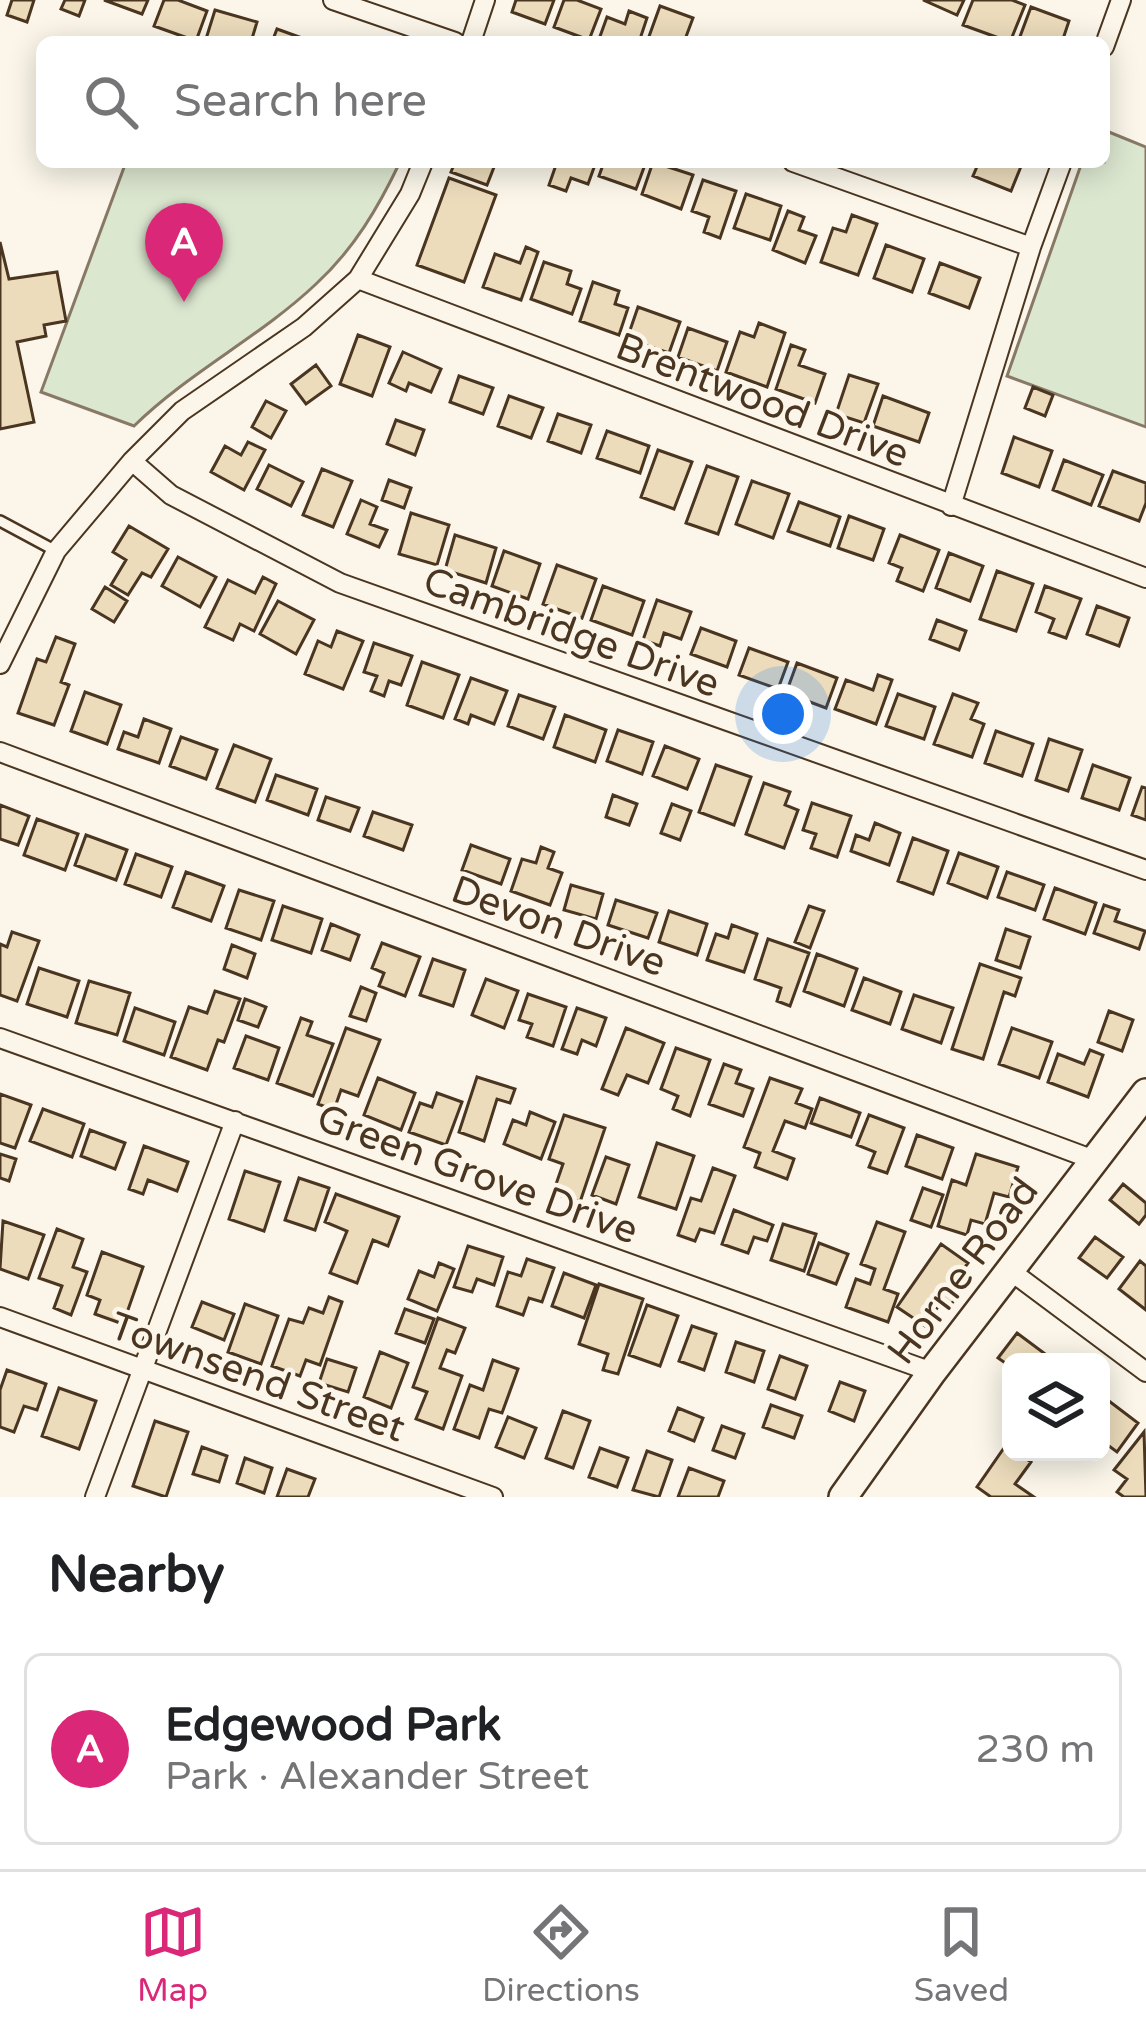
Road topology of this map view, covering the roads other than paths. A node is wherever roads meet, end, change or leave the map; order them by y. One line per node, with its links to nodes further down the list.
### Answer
1 (333, 0): 4 (street)
2 (485, 0): 5 (street)
3 (1121, 0): 6 (street)
4 (438, 36)
5 (473, 36)
6 (1108, 36)
7 (421, 168): 11 (street)
8 (810, 168): 10 (street)
9 (1060, 168): 10 (street)
10 (1031, 247): 13 (street)
11 (358, 279): 12 (street); 13 (street, Brentwood Drive)
12 (132, 461): 15 (street); 19 (street, Cambridge Drive)
13 (951, 506): 16 (street, Brentwood Drive)
14 (0, 520): 15 (lane)
15 (56, 551): 17 (street)
16 (1146, 578)
17 (0, 664)
18 (0, 752): 23 (street, Devon Drive)
19 (1146, 870)
20 (0, 1038): 22 (street, Green Grove Drive)
21 (1146, 1093): 23 (main road, Horne Road)
22 (236, 1121): 26 (street); 27 (street, Green Grove Drive)
23 (1094, 1160): 24 (main road, Horne Road)
24 (1012, 1272): 27 (main road, Horne Road); 28 (street)
25 (0, 1317): 26 (street, Townsend Street)
26 (142, 1368): 29 (street); 30 (street, Townsend Street)
27 (932, 1372): 31 (main road, Horne Road)
28 (1146, 1372)
29 (94, 1497)
30 (493, 1497)
31 (843, 1497)

